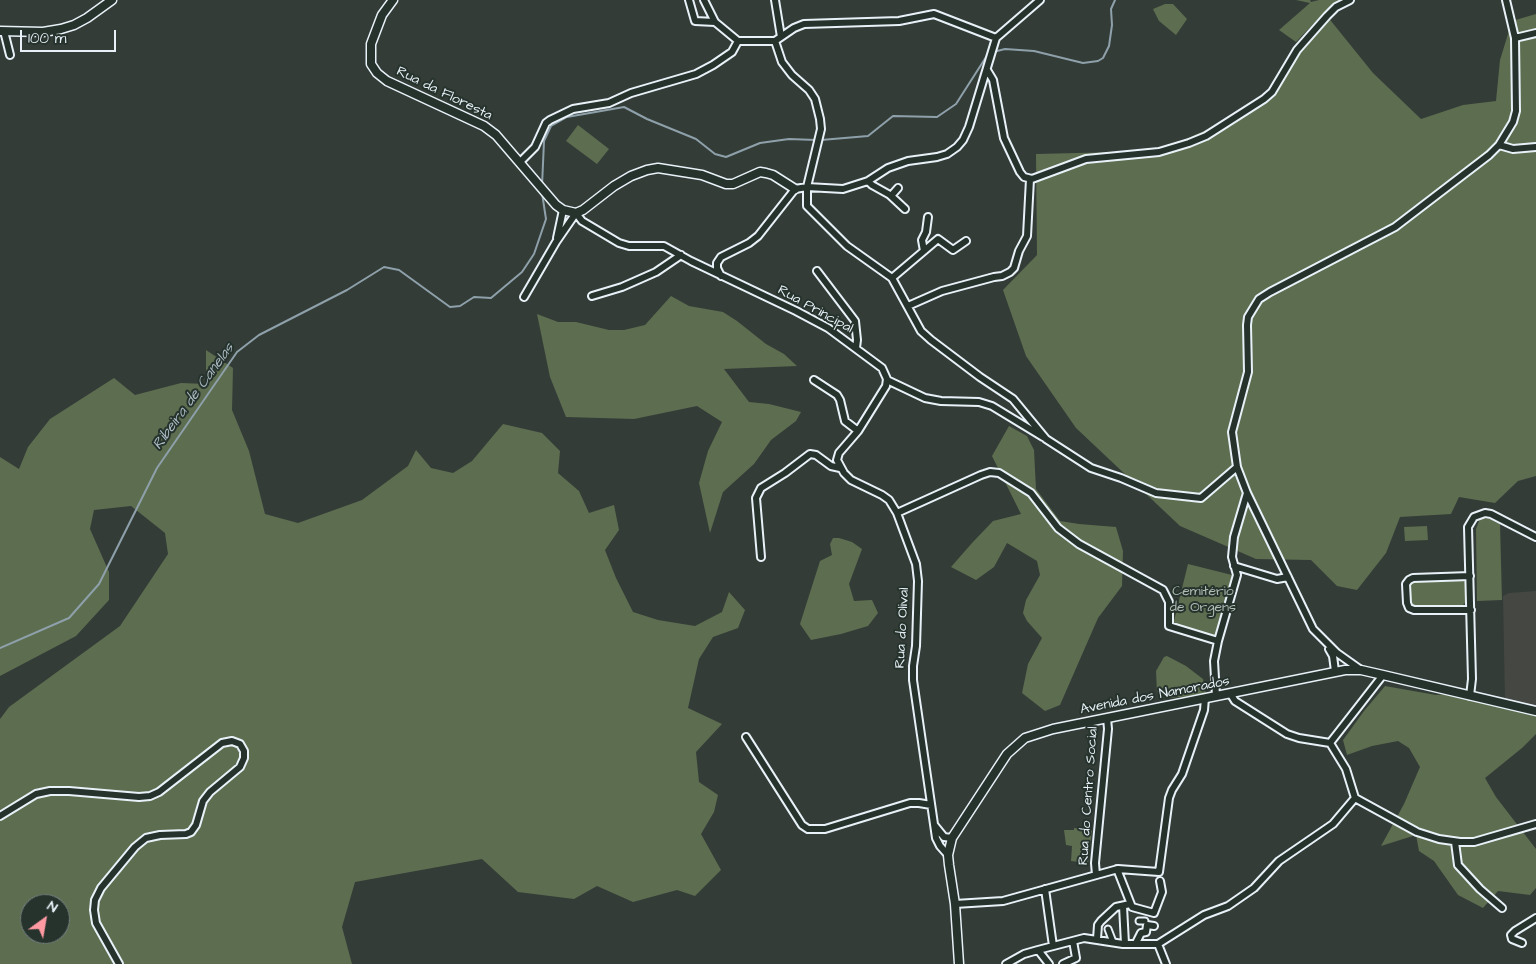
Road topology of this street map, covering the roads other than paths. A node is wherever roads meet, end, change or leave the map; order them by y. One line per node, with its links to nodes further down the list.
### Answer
1 (112, 0): 10 (street)
2 (393, 0): 20 (street, Rua da Floresta)
3 (689, 0): 9 (street)
4 (704, 0): 9 (street)
5 (776, 0): 14 (street)
6 (1040, 0): 12 (street)
7 (1350, 0): 21 (street)
8 (1506, 0): 13 (street)
9 (715, 22): 15 (street)
10 (1, 31): 16 (street)
11 (1536, 33): 13 (street)
12 (996, 38): 14 (street); 17 (street)
13 (1515, 38): 18 (street)
14 (778, 39): 15 (street); 23 (street)
15 (738, 41): 20 (street)
16 (10, 55)
17 (987, 70): 21 (street); 22 (street)
18 (1499, 145): 19 (street); 46 (street)
19 (1536, 147)
20 (520, 162): 28 (street, Rua da Floresta)
21 (1030, 179): 40 (street)
22 (868, 181): 23 (street); 26 (street)
23 (807, 187): 25 (street); 37 (street)
24 (898, 188): 26 (street)
25 (795, 189): 29 (street); 36 (street)
26 (891, 196): 27 (street)
27 (905, 209)
28 (564, 210): 29 (street); 32 (street)
29 (576, 213): 32 (street); 34 (street, Rua Principal)
30 (928, 217): 33 (street)
31 (966, 241): 33 (street)
32 (556, 242): 39 (street)
33 (924, 251): 37 (street)
34 (681, 255): 36 (street, Rua Principal); 38 (street)
35 (817, 271): 41 (street)
36 (722, 276): 41 (street, Rua Principal)
37 (892, 278): 40 (street)
38 (592, 296)
39 (524, 297)
40 (908, 306): 45 (street)
41 (856, 348): 43 (street, Rua Principal)
42 (814, 380): 44 (street)
43 (887, 380): 44 (street); 45 (street)
44 (858, 431): 47 (street)
45 (1046, 439): 46 (street)
46 (1237, 467): 48 (street)
47 (840, 468): 49 (street, Rua do Olival); 51 (street, Rua do Olival)
48 (1247, 493): 52 (street); 54 (street)
49 (897, 514): 56 (street); 72 (street, Rua do Olival)
50 (1536, 537): 53 (street)
51 (761, 557)
52 (1234, 566): 54 (street); 56 (street)
53 (1470, 576): 55 (street); 55 (street)
54 (1288, 577): 57 (street)
55 (1471, 610): 65 (street)
56 (1218, 641): 64 (street)
57 (1324, 642): 58 (street); 61 (street)
58 (1337, 653): 59 (street); 60 (street)
59 (1345, 670): 60 (street, Avenida dos Namorados); 61 (street, Avenida dos Namorados)
60 (1361, 670): 62 (street, Avenida dos Namorados)
61 (1335, 671): 63 (street, Avenida dos Namorados)
62 (1384, 674): 65 (street, Avenida dos Namorados); 70 (street)
63 (1230, 693): 64 (street, Avenida dos Namorados); 70 (street)
64 (1216, 696): 66 (street, Avenida dos Namorados)
65 (1470, 696): 67 (street, Avenida dos Namorados)
66 (1205, 698): 68 (street, Avenida dos Namorados); 79 (street)
67 (1536, 711)
68 (1107, 718): 76 (street, Avenida dos Namorados); 80 (street, Rua do Centro Social)
69 (746, 737): 72 (street)
70 (1330, 743): 71 (street)
71 (1355, 798): 77 (street); 96 (street)
72 (931, 805): 74 (street, Rua do Olival)
73 (0, 816): 99 (street)
74 (934, 822): 76 (street); 78 (street, Rua do Olival)
75 (1536, 824): 77 (street)
76 (952, 838): 78 (street, Avenida dos Namorados)
77 (1455, 842): 86 (street)
78 (948, 855): 83 (street, Avenida dos Namorados)
79 (1117, 869): 80 (street); 84 (street)
80 (1096, 875): 82 (street)
81 (1160, 881): 87 (street)
82 (1045, 889): 83 (street); 97 (street)
83 (955, 904): 100 (street, Avenida dos Namorados)
84 (1130, 904): 85 (street); 87 (street)
85 (1123, 906): 90 (street); 95 (street)
86 (1502, 908)
87 (1146, 911): 93 (street)
88 (1536, 918): 94 (street)
89 (1108, 929): 92 (street)
90 (1096, 939): 91 (street); 92 (street)
91 (1073, 941): 97 (street); 103 (street)
92 (1113, 942): 95 (street)
93 (1136, 943): 95 (street); 96 (street)
94 (1522, 943)
95 (1124, 944)
96 (1158, 944): 104 (street)
97 (1053, 946): 98 (street)
98 (1038, 950): 101 (street); 102 (street)
99 (119, 964)
100 (959, 964)
101 (1006, 964)
102 (1049, 964)
103 (1063, 964)
104 (1166, 964)

